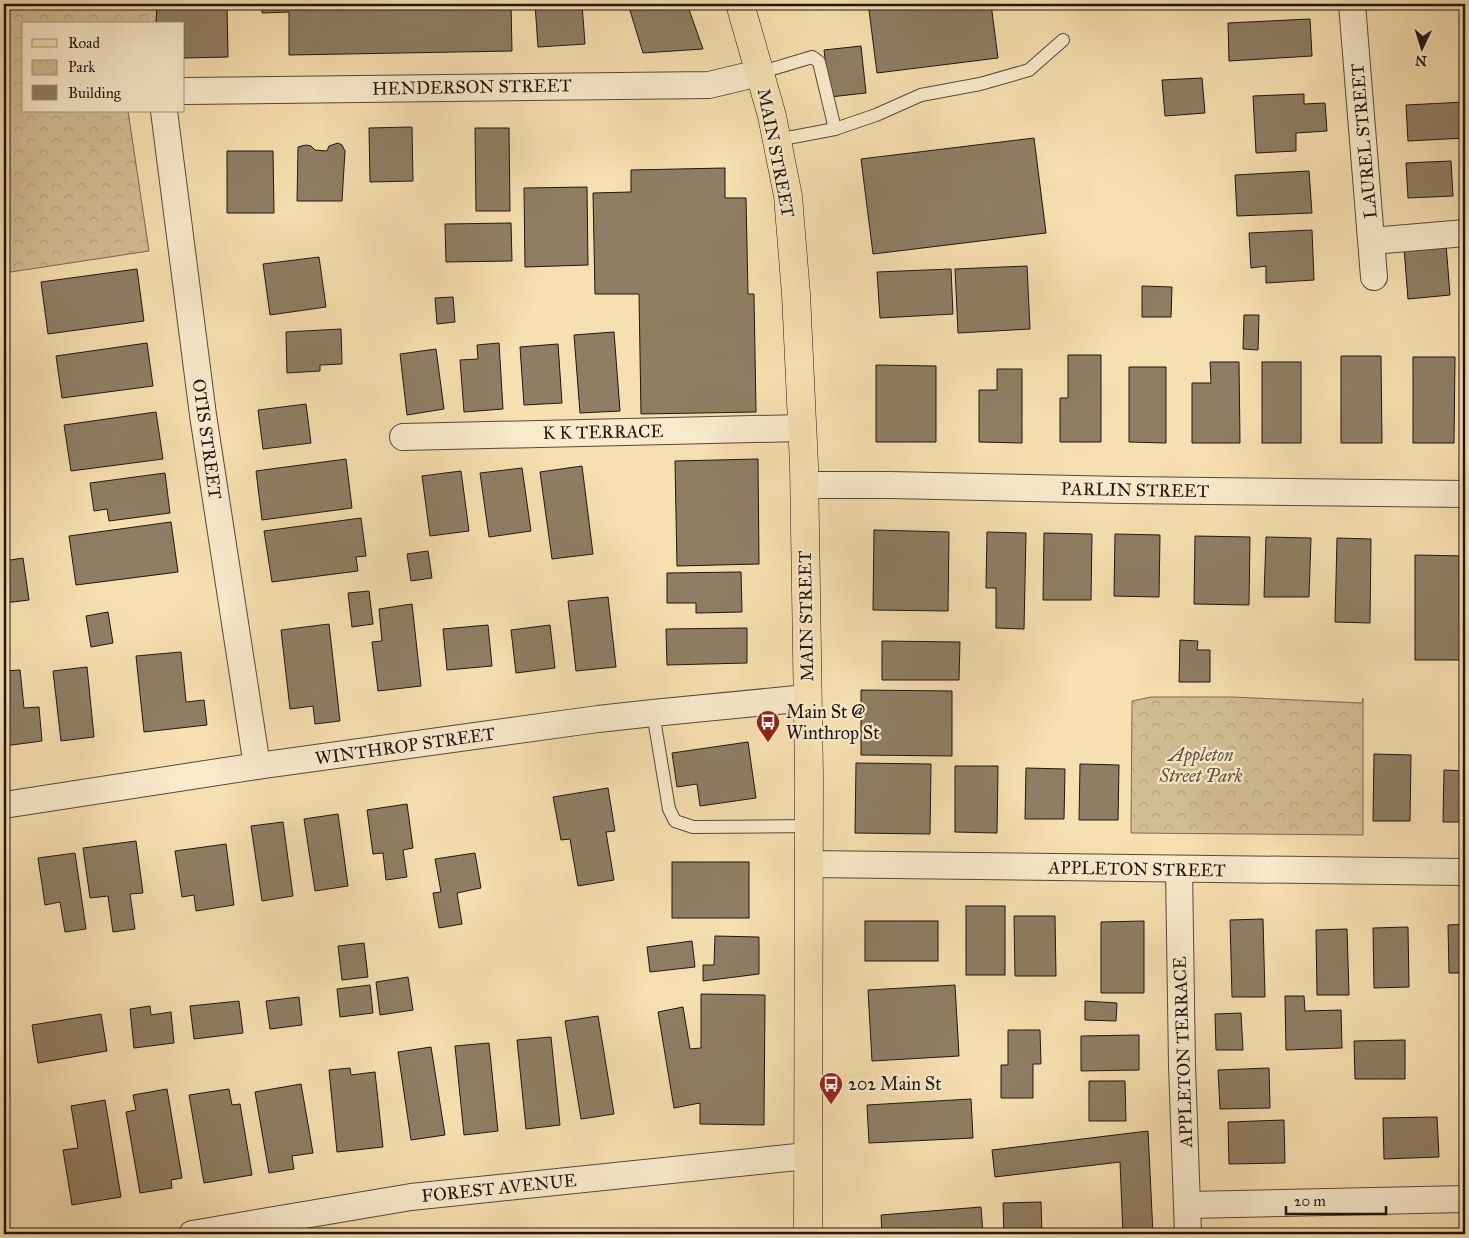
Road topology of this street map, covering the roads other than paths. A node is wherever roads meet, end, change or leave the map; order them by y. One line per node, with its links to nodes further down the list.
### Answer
1 (740, 4): 4 (main road, MAIN STREET)
2 (1352, 4): 10 (street, LAUREL STREET)
3 (1063, 40): 7 (lane)
4 (759, 73): 5 (street, HENDERSON STREET); 7 (lane); 8 (main road, MAIN STREET)
5 (185, 91)
6 (164, 112): 18 (street, OTIS STREET)
7 (835, 129): 8 (lane)
8 (777, 140): 12 (main road, MAIN STREET)
9 (1465, 233): 10 (street)
10 (1372, 241): 11 (street, LAUREL STREET)
11 (1374, 277)
12 (802, 428): 13 (street, K K TERRACE); 14 (main road, MAIN STREET)
13 (403, 437)
14 (804, 485): 15 (street, PARLIN STREET); 16 (main road, MAIN STREET)
15 (1465, 494)
16 (807, 698): 17 (street, WINTHROP STREET); 20 (main road, MAIN STREET)
17 (653, 713): 18 (street, WINTHROP STREET); 20 (lane)
18 (257, 766): 19 (street, WINTHROP STREET)
19 (4, 805)
20 (809, 826): 21 (main road, MAIN STREET)
21 (809, 864): 22 (street, APPLETON STREET); 24 (main road, MAIN STREET)
22 (1179, 870): 23 (street, APPLETON STREET); 26 (street, APPLETON TERRACE)
23 (1465, 872)
24 (807, 1156): 27 (street, FOREST AVENUE); 28 (main road, MAIN STREET)
25 (1465, 1199): 26 (street)
26 (1188, 1205): 29 (street, APPLETON TERRACE)
27 (192, 1234)
28 (808, 1234)
29 (1188, 1234)

